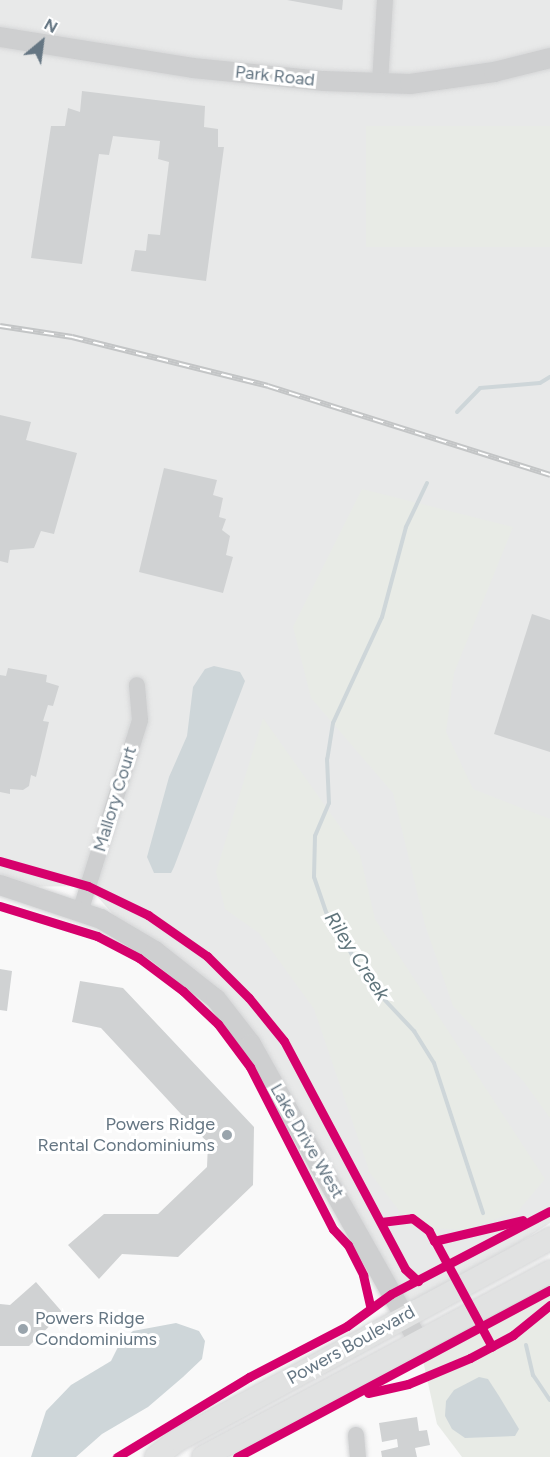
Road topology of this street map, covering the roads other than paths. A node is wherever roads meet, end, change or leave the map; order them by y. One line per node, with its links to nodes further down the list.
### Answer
1 (385, 0): 4 (street)
2 (0, 38): 4 (street, Park Road)
3 (550, 58): 4 (street, Park Road)
4 (380, 83)
5 (137, 685): 7 (street, Mallory Court)
6 (0, 885): 7 (street, Lake Drive West)
7 (80, 912): 10 (street, Lake Drive West)
8 (550, 1239): 10 (main road, Powers Boulevard)
9 (550, 1272): 11 (main road, Powers Boulevard)
10 (403, 1317): 11 (street, Lake Drive West); 13 (main road, Powers Boulevard)
11 (419, 1342): 14 (main road, Powers Boulevard)
12 (356, 1435): 15 (street)
13 (156, 1457)
14 (203, 1457)
15 (358, 1457)

